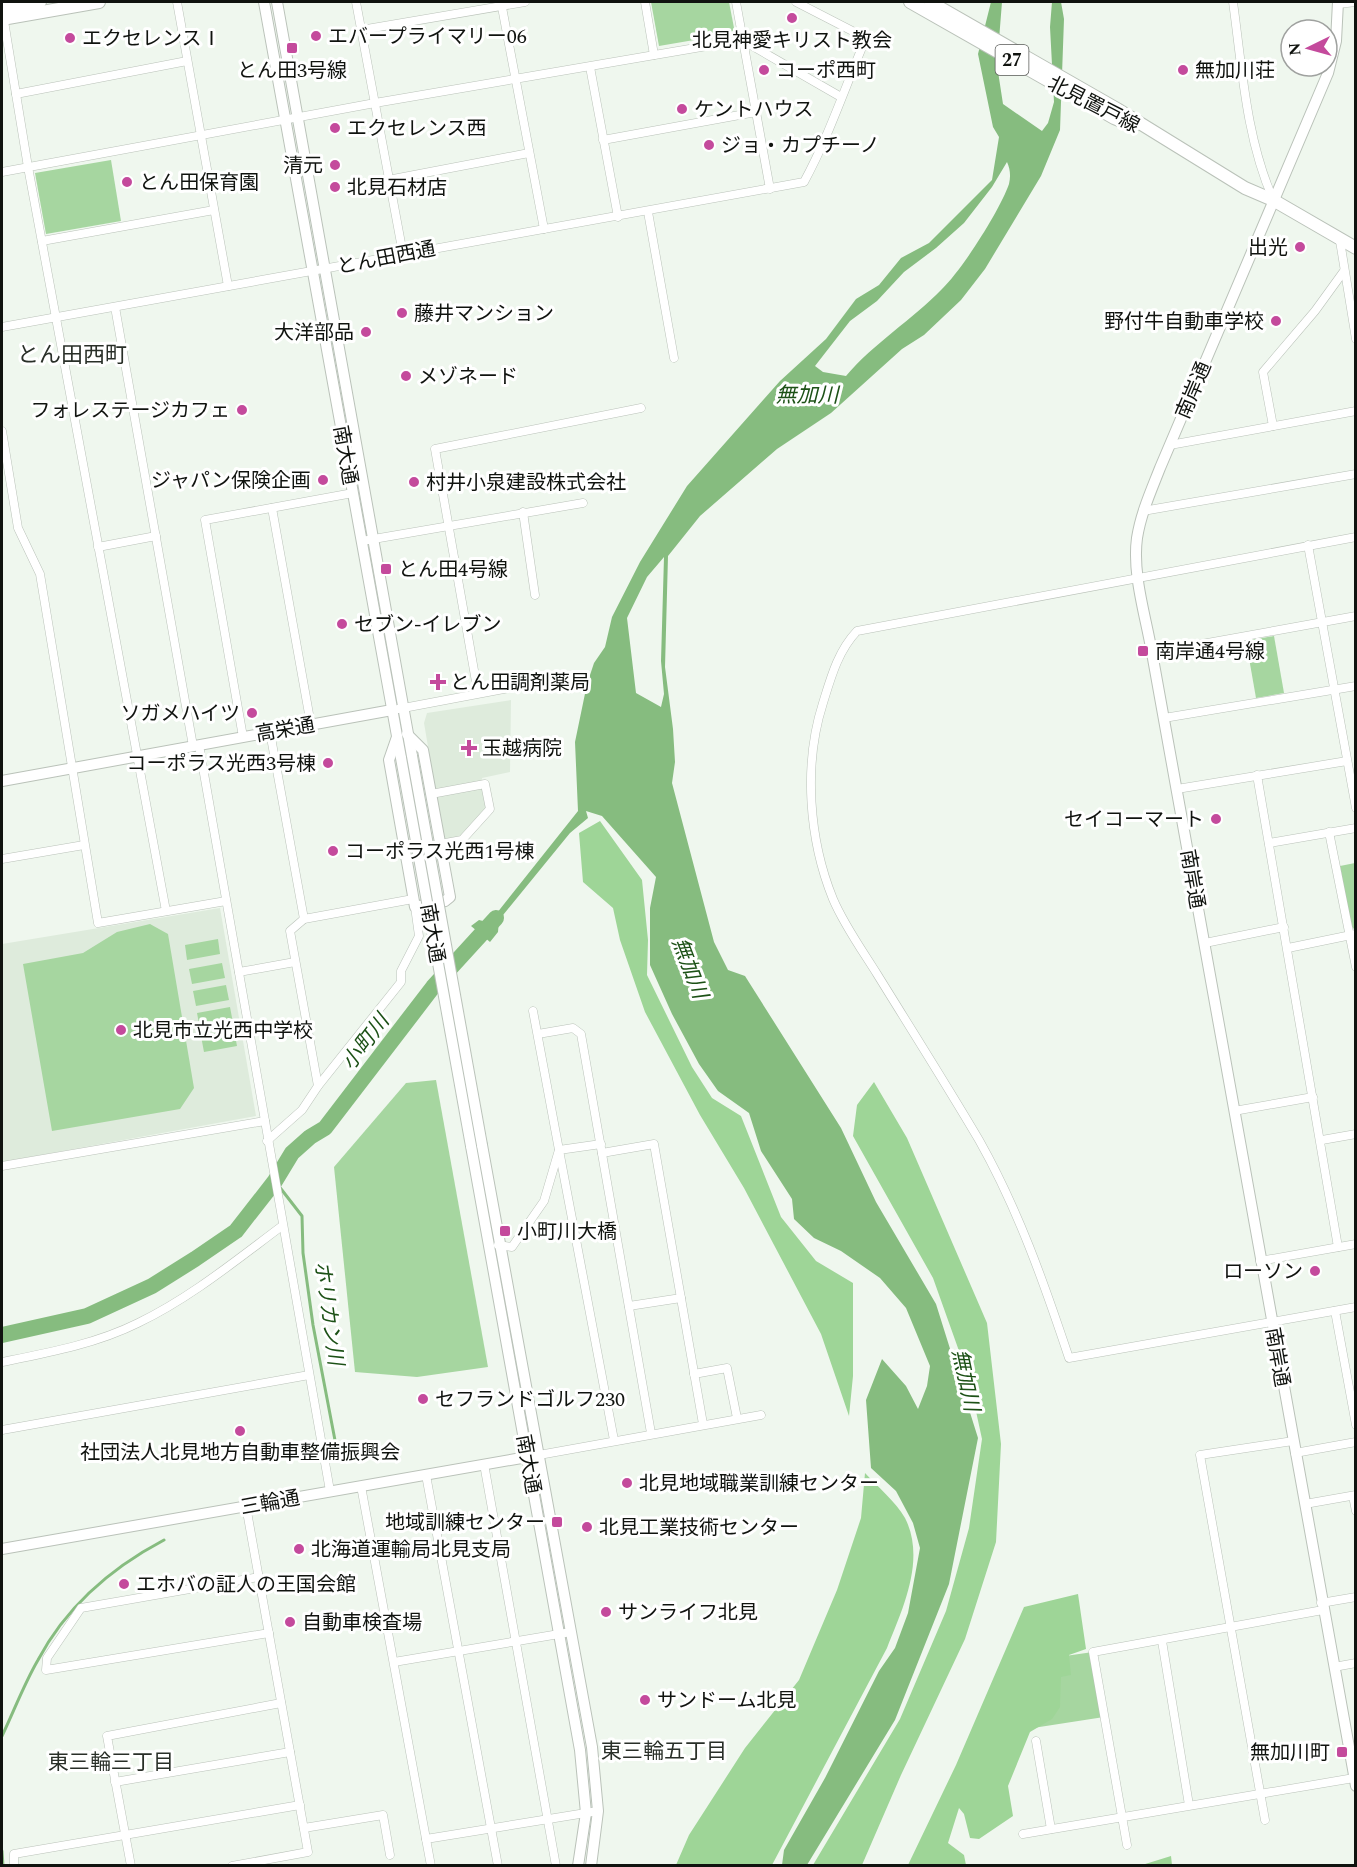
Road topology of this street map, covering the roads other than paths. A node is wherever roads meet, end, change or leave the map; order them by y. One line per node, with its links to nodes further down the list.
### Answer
1 (40, 2): 17 (main road)
2 (99, 2): 17 (main road)
3 (177, 2): 21 (street)
4 (264, 2): 30 (street, 南大通)
5 (277, 2): 29 (street, 南大通)
6 (356, 2): 18 (street)
7 (525, 2): 16 (street)
8 (645, 2): 20 (street)
9 (736, 2): 19 (street)
10 (796, 2): 25 (street)
11 (910, 2): 28 (main road, 北見置戸線 / 27)
12 (930, 2): 28 (main road, 北見置戸線 / 27)
13 (1233, 2): 38 (street)
14 (1356, 2): 15 (street)
15 (1338, 3): 38 (street, 南岸通)
16 (501, 4): 18 (street); 23 (street)
17 (2, 13): 24 (street)
18 (361, 30): 26 (street)
19 (742, 40): 20 (street); 25 (street); 27 (street)
20 (654, 55): 22 (street)
21 (187, 62): 24 (street); 31 (street)
22 (590, 67): 23 (street); 32 (street)
23 (515, 80): 26 (street); 33 (street)
24 (16, 94): 34 (street)
25 (841, 97): 37 (street, とん田西通)
26 (375, 103): 29 (street); 36 (street)
27 (756, 112): 32 (street); 37 (street)
28 (1116, 114): 38 (main road, 北見置戸線 / 27)
29 (298, 117): 30 (street); 47 (street, 南大通)
30 (286, 120): 31 (street); 48 (street, 南大通)
31 (201, 135): 34 (street); 39 (street)
32 (603, 140): 41 (street)
33 (529, 153): 36 (street); 42 (street)
34 (28, 167): 35 (street); 43 (street)
35 (2, 172)
36 (388, 180): 46 (street)
37 (771, 189): 40 (street, とん田西通)
38 (1273, 200): 44 (main road, 北見置戸線 / 27); 60 (street, 南岸通)
39 (214, 210): 43 (street); 50 (street)
40 (648, 212): 41 (street, とん田西通); 55 (street)
41 (618, 217): 42 (street, とん田西通)
42 (544, 229): 46 (street, とん田西通)
43 (42, 241): 52 (street)
44 (1340, 241): 45 (main road, 北見置戸線 / 27); 49 (street)
45 (1356, 248)
46 (403, 254): 47 (street, とん田西通)
47 (325, 269): 48 (street, とん田西通); 70 (street, 南大通)
48 (313, 271): 50 (street, とん田西通); 62 (street, 南大通)
49 (1344, 271): 54 (street); 58 (street)
50 (228, 286): 51 (street, とん田西通)
51 (115, 307): 52 (street, とん田西通); 68 (street)
52 (56, 317): 53 (street, とん田西通); 72 (street)
53 (2, 327)
54 (1356, 339)
55 (674, 358)
56 (641, 408): 67 (street)
57 (1356, 411): 58 (street)
58 (1273, 426): 60 (street)
59 (2, 431): 93 (street)
60 (1170, 445): 65 (street, 南岸通)
61 (1356, 474): 65 (street)
62 (353, 493): 64 (street); 70 (street, 南大通)
63 (583, 503): 66 (street)
64 (272, 508): 84 (street); 87 (street)
65 (1143, 511): 73 (street, 南岸通)
66 (523, 512): 67 (street); 74 (street)
67 (448, 525): 70 (street); 81 (street)
68 (156, 536): 72 (street); 88 (street)
69 (1356, 537): 71 (street)
70 (368, 539): 82 (street, 南大通)
71 (1308, 545): 73 (street); 76 (street)
72 (98, 547): 91 (street)
73 (1139, 577): 77 (street, 南岸通); 140 (street)
74 (536, 595)
75 (1356, 616): 76 (street)
76 (1323, 621): 77 (street); 80 (street)
77 (1152, 653): 83 (street, 南岸通)
78 (1356, 686): 80 (street)
79 (509, 688): 81 (street)
80 (1334, 690): 83 (street); 90 (street)
81 (478, 693): 82 (street)
82 (397, 709): 84 (street, 高栄通); 86 (street, 南大通)
83 (1164, 718): 96 (street, 南岸通)
84 (312, 724): 85 (street, 高栄通)
85 (270, 732): 87 (street, 高栄通); 108 (street)
86 (402, 735): 97 (street); 106 (street); 126 (street, 南大通, bridge)
87 (243, 737): 88 (street, 高栄通)
88 (196, 746): 91 (street, 高栄通); 105 (street)
89 (1356, 748): 90 (street)
90 (1345, 749): 92 (street)
91 (137, 757): 93 (street, 高栄通); 107 (street)
92 (1347, 761): 94 (street); 98 (street)
93 (72, 768): 95 (street, 高栄通); 103 (street)
94 (1257, 775): 96 (street); 101 (street)
95 (2, 780)
96 (1177, 789): 111 (street, 南岸通)
97 (431, 794): 102 (street); 102 (street)
98 (1356, 808)
99 (1356, 828): 100 (street)
100 (1329, 832): 101 (street); 110 (street)
101 (1269, 843): 109 (street)
102 (440, 844): 106 (street)
103 (84, 845): 104 (street); 107 (street)
104 (2, 859)
105 (226, 901): 107 (street); 115 (street)
106 (414, 903): 108 (street); 118 (street)
107 (166, 910)
108 (304, 919): 113 (street)
109 (1284, 927): 111 (street); 112 (street)
110 (1352, 934): 112 (street); 114 (street)
111 (1205, 943): 120 (street, 南岸通)
112 (1288, 948): 119 (street)
113 (295, 962): 115 (street); 118 (street)
114 (1356, 967)
115 (239, 972): 121 (street)
116 (533, 1011): 117 (street)
117 (538, 1034): 125 (street); 127 (street)
118 (318, 1086): 124 (street)
119 (1313, 1097): 120 (street); 123 (street)
120 (1234, 1111): 135 (street, 南岸通)
121 (265, 1121): 124 (street); 129 (street)
122 (1356, 1134): 123 (street)
123 (1322, 1140): 134 (street)
124 (267, 1141): 130 (street)
125 (601, 1143): 127 (street); 128 (street)
126 (477, 1146): 132 (street, 南大通); 133 (street, 南大通)
127 (559, 1150): 132 (street); 151 (street)
128 (602, 1153): 136 (street); 137 (street)
129 (2, 1166)
130 (282, 1226): 141 (street); 143 (street)
131 (1356, 1244): 134 (street)
132 (500, 1245): 133 (street); 155 (street, 南大通)
133 (488, 1246): 156 (street, 南大通)
134 (1338, 1247): 135 (street)
135 (1260, 1262): 140 (street, 南岸通)
136 (681, 1298): 137 (street); 142 (street)
137 (629, 1306): 150 (street)
138 (1356, 1307): 139 (street)
139 (1335, 1311): 140 (street); 144 (street)
140 (1271, 1322): 152 (street, 南岸通)
141 (2, 1362)
142 (694, 1374): 146 (street); 147 (street)
143 (309, 1375): 149 (street); 160 (street)
144 (1351, 1378): 148 (street)
145 (761, 1415): 146 (street)
146 (737, 1418): 147 (street)
147 (703, 1424): 150 (street)
148 (1356, 1425)
149 (2, 1430)
150 (651, 1433): 151 (street)
151 (614, 1440): 155 (street)
152 (1293, 1441): 154 (street, 南岸通); 169 (street)
153 (1356, 1442): 154 (street)
154 (1295, 1453): 162 (street, 南岸通)
155 (539, 1455): 156 (street, 三輪通); 170 (street, 南大通)
156 (527, 1456): 157 (street, 三輪通); 172 (street, 南大通)
157 (484, 1464): 158 (street, 三輪通); 174 (street)
158 (426, 1475): 159 (street, 三輪通); 175 (street)
159 (361, 1486): 160 (street, 三輪通); 176 (street)
160 (330, 1491): 163 (street, 三輪通)
161 (1354, 1495): 162 (street); 164 (street)
162 (1305, 1504): 168 (street, 南岸通)
163 (246, 1506): 165 (street, 三輪通); 166 (street)
164 (1356, 1511)
165 (2, 1549)
166 (259, 1577): 171 (street); 171 (street)
167 (1356, 1597): 168 (street)
168 (1322, 1606): 169 (street); 178 (street, 南岸通)
169 (1231, 1628): 173 (street); 185 (street)
170 (571, 1632): 172 (street); 188 (street, 南大通)
171 (269, 1633): 179 (street)
172 (559, 1634): 174 (street); 189 (street, 南大通)
173 (1162, 1641): 187 (street); 190 (street)
174 (517, 1642): 175 (street); 191 (street)
175 (460, 1653): 176 (street); 194 (street)
176 (394, 1662): 198 (street)
177 (1356, 1663): 178 (street)
178 (1334, 1667): 180 (street, 南岸通)
179 (281, 1703): 182 (street); 183 (street)
180 (1350, 1726): 184 (street, 南岸通)
181 (1036, 1742): 195 (street)
182 (290, 1752): 183 (street); 186 (street)
183 (115, 1782): 196 (street)
184 (1355, 1782): 185 (street)
185 (1260, 1793): 187 (street); 192 (street)
186 (300, 1805): 193 (street); 196 (street)
187 (1190, 1805): 190 (street)
188 (598, 1810): 189 (street); 208 (street, 南大通)
189 (586, 1813): 191 (street); 207 (street, 南大通)
190 (1121, 1817): 195 (street); 199 (street)
191 (549, 1819): 194 (street); 206 (street)
192 (1265, 1820)
193 (304, 1828): 200 (street); 203 (street)
194 (492, 1828): 198 (street); 205 (street)
195 (1051, 1829): 197 (street)
196 (125, 1834): 201 (street); 202 (street)
197 (1023, 1834)
198 (426, 1839): 204 (street)
199 (1127, 1845)
200 (390, 1855)
201 (14, 1866)
202 (131, 1866)
203 (232, 1866)
204 (431, 1866)
205 (498, 1866)
206 (555, 1866)
207 (578, 1866)
208 (591, 1866)

